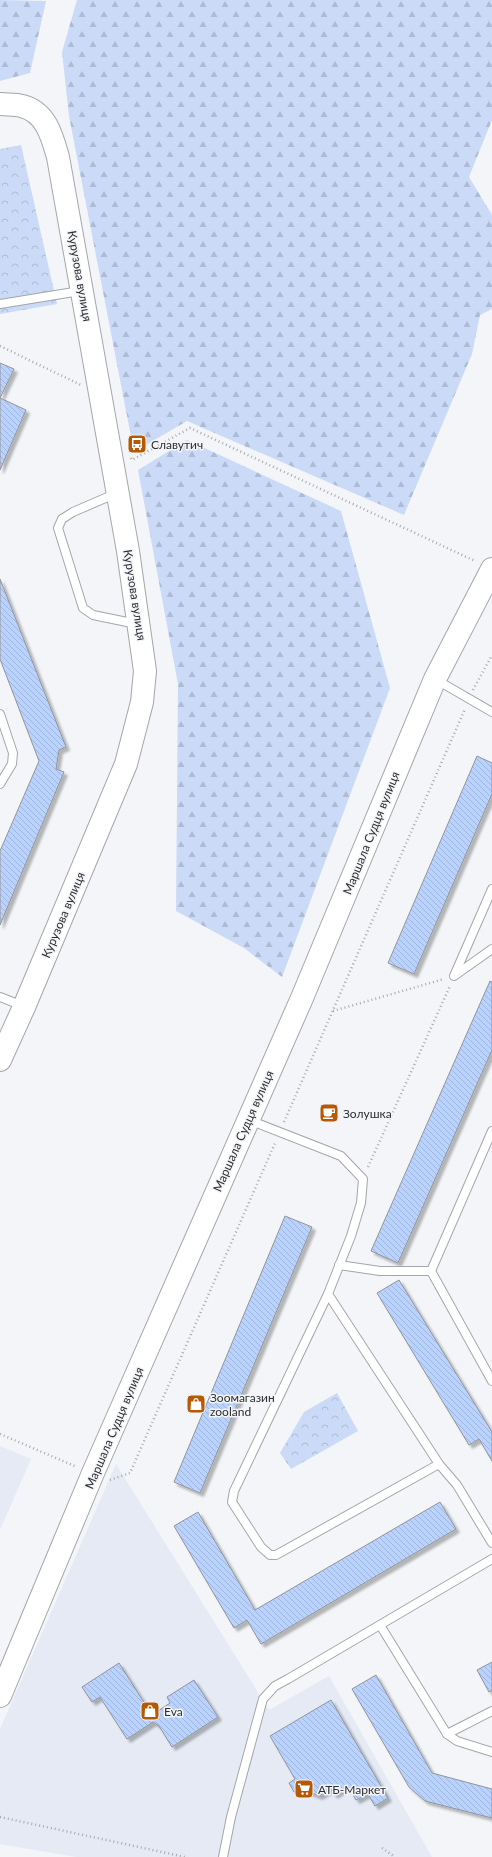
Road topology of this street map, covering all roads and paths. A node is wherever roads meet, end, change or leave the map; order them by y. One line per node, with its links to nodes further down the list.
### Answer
1 (0, 104): 2 (street, Курузова вулиця)
2 (83, 291): 3 (lane); 5 (street, Курузова вулиця)
3 (0, 304)
4 (0, 346): 5 (path)
5 (101, 394): 7 (street, Курузова вулиця)
6 (129, 453): 8 (path)
7 (118, 493): 9 (street, Курузова вулиця); 9 (lane)
8 (492, 569): 10 (street, Маршала Судця вулиця)
9 (139, 625): 18 (street, Курузова вулиця)
10 (434, 679): 11 (lane); 21 (street, Маршала Судця вулиця)
11 (492, 712)
12 (0, 714): 13 (lane)
13 (0, 784)
14 (492, 889): 16 (lane)
15 (492, 949): 16 (lane)
16 (454, 976): 19 (path); 23 (path)
17 (0, 997): 18 (lane)
18 (24, 1007): 20 (street, Курузова вулиця)
19 (333, 1011)
20 (0, 1060)
21 (248, 1119): 23 (lane); 32 (street, Маршала Судця вулиця)
22 (492, 1131): 25 (lane)
23 (363, 1179): 24 (lane)
24 (339, 1264): 25 (lane); 26 (lane)
25 (431, 1271): 27 (lane)
26 (328, 1294): 28 (lane); 28 (lane)
27 (492, 1381)
28 (439, 1464): 29 (lane)
29 (492, 1543)
30 (490, 1562): 31 (lane)
31 (380, 1625): 34 (lane); 39 (lane)
32 (0, 1696)
33 (492, 1711): 34 (lane)
34 (447, 1734): 35 (lane)
35 (492, 1752)
36 (0, 1817): 38 (path)
37 (382, 1848): 40 (path)
38 (185, 1857)
39 (223, 1857)
40 (394, 1857)

